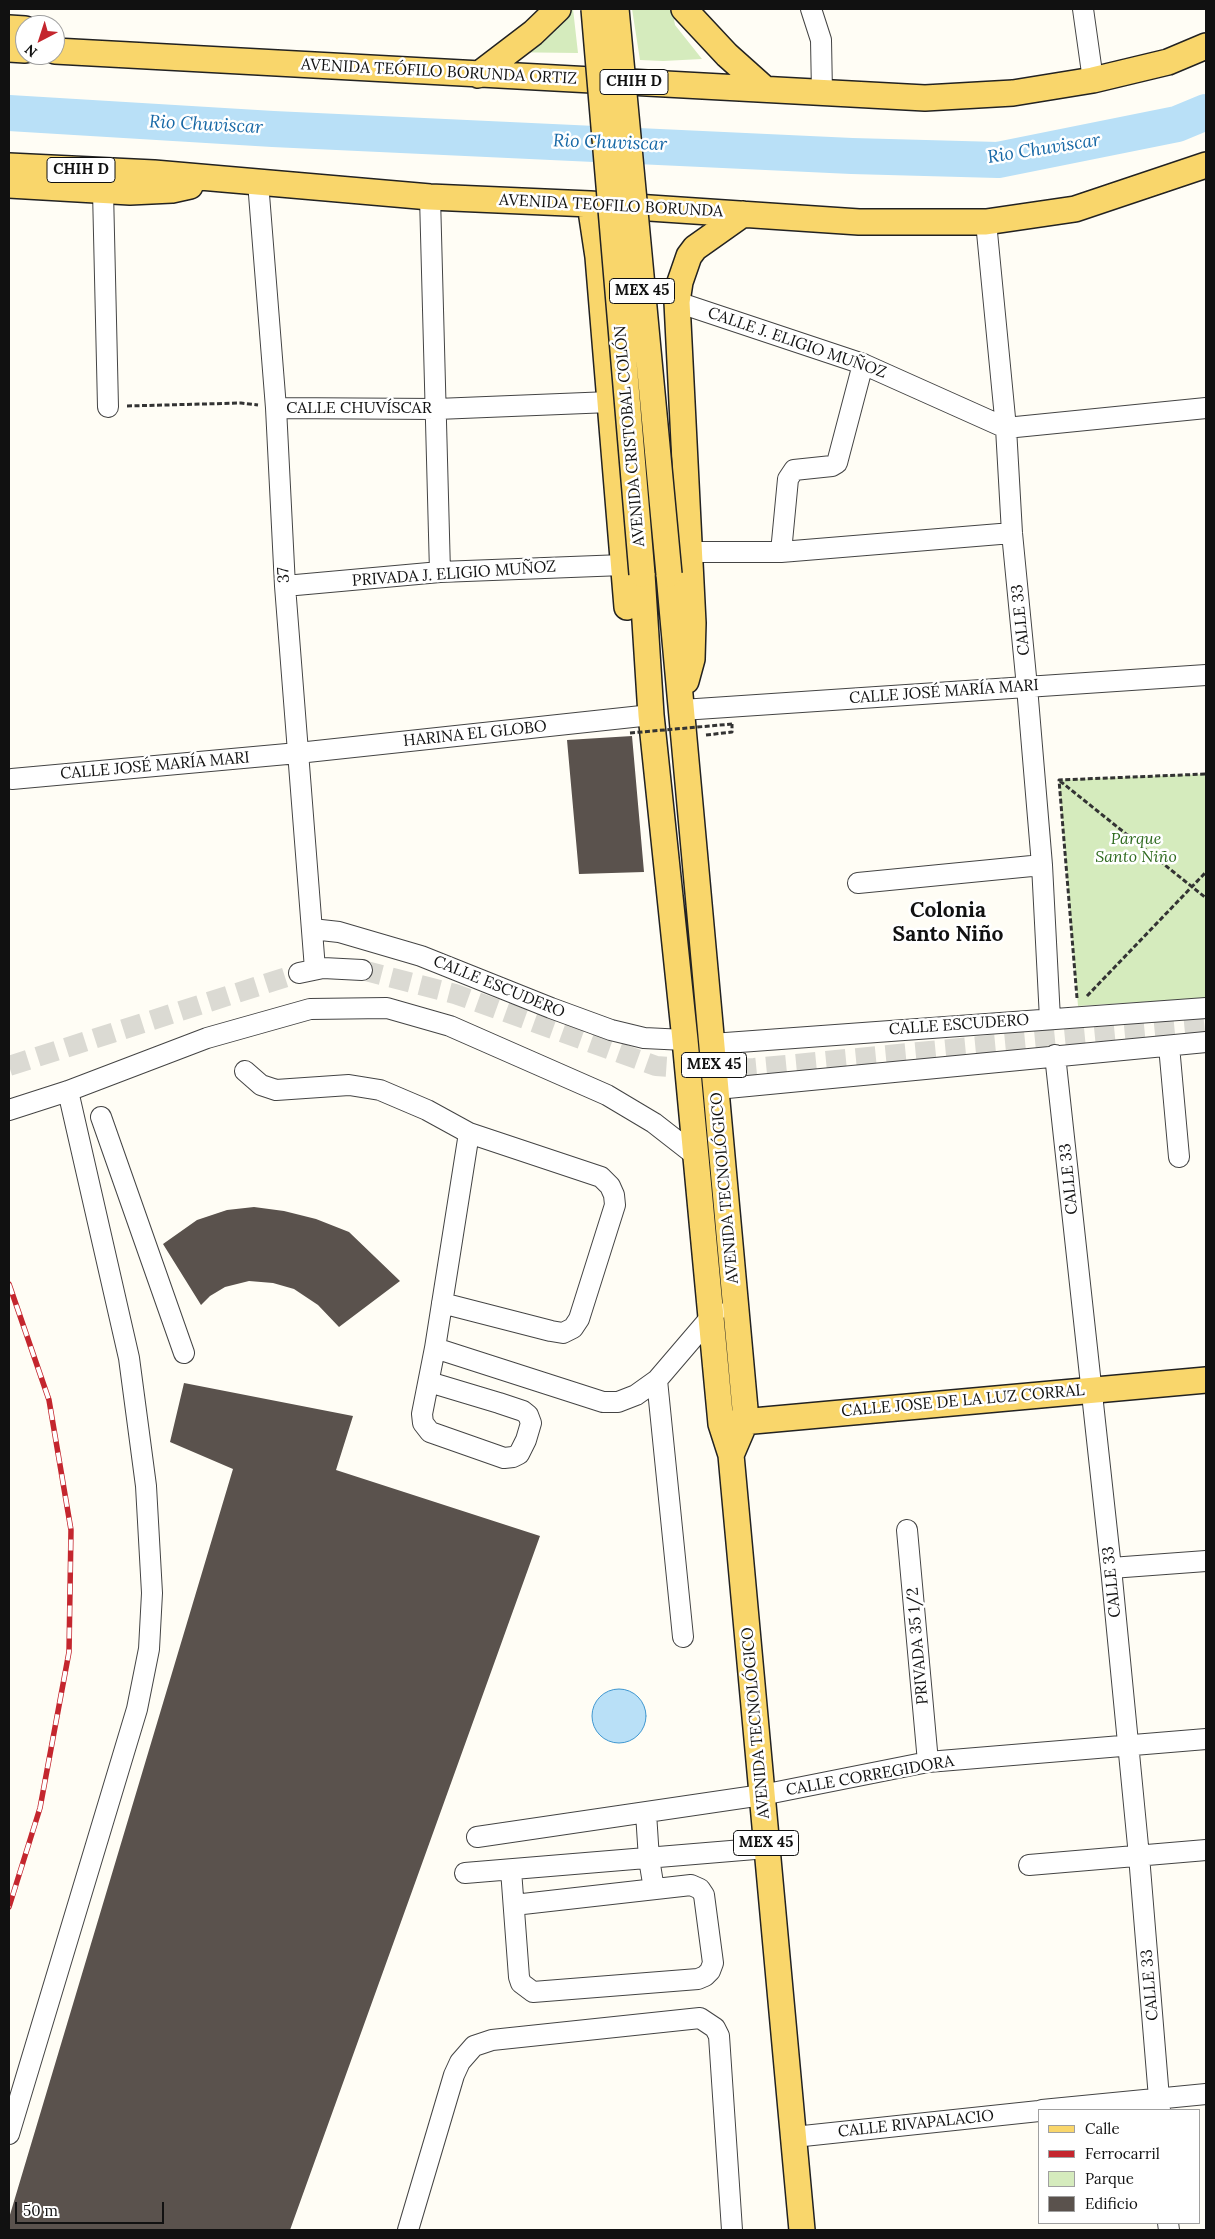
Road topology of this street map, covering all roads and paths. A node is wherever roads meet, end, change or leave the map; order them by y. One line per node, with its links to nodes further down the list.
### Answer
1 (558, 9): 13 (main road)
2 (594, 9): 38 (main road, AVENIDA CRISTOBAL COLÓN / MEX 45, bridge)
3 (616, 9): 43 (main road, AVENIDA CRISTOBAL COLÓN / MEX 45, bridge)
4 (684, 9): 15 (main road)
5 (811, 9): 16 (street)
6 (1083, 9): 14 (street)
7 (1206, 33): 12 (street)
8 (65, 35): 11 (main road)
9 (1206, 46): 12 (main road, AVENIDA TEÓFILO BORUNDA ORTIZ / CHIH D)
10 (65, 51): 11 (main road, AVENIDA TEÓFILO BORUNDA ORTIZ / CHIH D)
11 (122, 53): 13 (main road, AVENIDA TEÓFILO BORUNDA ORTIZ / CHIH D)
12 (1168, 62): 14 (main road, AVENIDA TEÓFILO BORUNDA ORTIZ / CHIH D)
13 (478, 75): 15 (main road, AVENIDA TEÓFILO BORUNDA ORTIZ / CHIH D)
14 (1093, 80): 16 (main road, AVENIDA TEÓFILO BORUNDA ORTIZ / CHIH D)
15 (765, 89): 16 (main road, AVENIDA TEÓFILO BORUNDA ORTIZ / CHIH D)
16 (822, 93)
17 (1206, 165): 26 (main road, AVENIDA TEOFILO BORUNDA / CHIH D)
18 (9, 166): 19 (main road, AVENIDA TEOFILO BORUNDA / CHIH D)
19 (210, 178): 20 (main road, AVENIDA TEOFILO BORUNDA / CHIH D); 22 (main road)
20 (258, 182): 23 (main road, AVENIDA TEOFILO BORUNDA / CHIH D); 31 (street, 37)
21 (9, 185): 22 (main road)
22 (103, 192): 30 (street)
23 (430, 197): 24 (main road, AVENIDA TEOFILO BORUNDA / CHIH D); 33 (street)
24 (590, 204): 25 (main road, AVENIDA TEOFILO BORUNDA / CHIH D); 29 (main road)
25 (743, 214): 26 (main road, AVENIDA TEOFILO BORUNDA / CHIH D); 27 (main road)
26 (986, 222): 34 (street, CALLE 33)
27 (677, 302): 28 (street, CALLE J. ELIGIO MUÑOZ); 36 (main road)
28 (863, 364): 34 (street, CALLE J. ELIGIO MUÑOZ); 37 (street)
29 (610, 402): 33 (street, CALLE CHUVÍSCAR); 38 (main road)
30 (108, 407): 31 (path, CALLE CHUVÍSCAR)
31 (276, 408): 33 (street, CALLE CHUVÍSCAR); 40 (street, 37)
32 (1206, 408): 34 (street, CALLE J. ELIGIO MUÑOZ)
33 (437, 409): 39 (street)
34 (1006, 428): 35 (street, CALLE 33)
35 (1012, 533): 37 (street); 42 (street, CALLE 33)
36 (688, 552): 37 (street); 43 (main road)
37 (781, 552)
38 (632, 570): 39 (street, PRIVADA J. ELIGIO MUÑOZ); 44 (main road, AVENIDA CRISTOBAL COLÓN / MEX 45)
39 (440, 572): 40 (street, PRIVADA J. ELIGIO MUÑOZ)
40 (284, 586): 49 (street, 37)
41 (1206, 675): 42 (street, CALLE JOSÉ MARÍA MARI)
42 (1027, 687): 43 (street, CALLE JOSÉ MARÍA MARI); 53 (street, CALLE 33)
43 (681, 702): 48 (main road, AVENIDA TECNOLÓGICO / MEX 45)
44 (650, 704): 49 (street, HARINA EL GLOBO); 64 (main road, AVENIDA TECNOLÓGICO / MEX 45)
45 (732, 724): 47 (path, bridge)
46 (732, 732): 48 (path)
47 (630, 733)
48 (685, 738): 66 (main road, AVENIDA TECNOLÓGICO / MEX 45)
49 (298, 752): 51 (street, CALLE JOSÉ MARÍA MARI); 58 (street, 37)
50 (1206, 774): 52 (path)
51 (12, 779)
52 (1059, 780): 56 (path); 61 (path)
53 (1042, 865): 55 (street); 63 (street, CALLE 33)
54 (1206, 872): 56 (path)
55 (858, 883)
56 (1192, 887): 57 (path); 60 (path)
57 (1206, 898)
58 (312, 929): 59 (street, 37); 64 (street, CALLE ESCUDERO)
59 (362, 970)
60 (1084, 999)
61 (1078, 1006)
62 (1206, 1008): 63 (street, CALLE ESCUDERO)
63 (1050, 1019): 66 (street, CALLE ESCUDERO)
64 (685, 1040): 75 (main road, AVENIDA TECNOLÓGICO / MEX 45)
65 (1206, 1042): 67 (street)
66 (712, 1044): 70 (main road, AVENIDA TECNOLÓGICO / MEX 45)
67 (1169, 1046): 68 (street); 76 (street)
68 (1055, 1055): 70 (street); 85 (street, CALLE 33)
69 (245, 1071): 74 (street)
70 (716, 1089): 77 (main road, AVENIDA TECNOLÓGICO / MEX 45)
71 (68, 1091): 72 (street); 75 (street); 112 (street)
72 (9, 1110)
73 (101, 1118): 81 (street)
74 (469, 1133): 78 (street); 78 (street)
75 (695, 1155): 79 (main road, AVENIDA TECNOLÓGICO / MEX 45)
76 (1179, 1157)
77 (734, 1290): 79 (street); 86 (main road, AVENIDA TECNOLÓGICO / MEX 45)
78 (442, 1303): 80 (street)
79 (711, 1316): 82 (street); 87 (main road, AVENIDA TECNOLÓGICO / MEX 45)
80 (435, 1348): 82 (street); 84 (street)
81 (184, 1353)
82 (657, 1380): 92 (street)
83 (1206, 1380): 85 (main road, CALLE JOSE DE LA LUZ CORRAL)
84 (429, 1382): 84 (street)
85 (1092, 1390): 86 (main road, CALLE JOSE DE LA LUZ CORRAL); 91 (street, CALLE 33)
86 (746, 1420): 87 (main road, CALLE JOSE DE LA LUZ CORRAL); 88 (main road, AVENIDA TECNOLÓGICO / MEX 45)
87 (721, 1424): 88 (main road, AVENIDA TECNOLÓGICO / MEX 45)
88 (731, 1455): 96 (main road, AVENIDA TECNOLÓGICO / MEX 45)
89 (907, 1530): 95 (street, PRIVADA 35 1/2)
90 (1206, 1561): 91 (street)
91 (1111, 1568): 94 (street, CALLE 33)
92 (683, 1637)
93 (1206, 1739): 94 (street, CALLE CORREGIDORA)
94 (1128, 1746): 95 (street, CALLE CORREGIDORA); 101 (street, CALLE 33)
95 (928, 1762): 96 (street, CALLE CORREGIDORA)
96 (762, 1795): 97 (street, CALLE CORREGIDORA); 99 (main road, AVENIDA TECNOLÓGICO / MEX 45)
97 (646, 1813): 98 (street, CALLE CORREGIDORA); 102 (street)
98 (477, 1837)
99 (767, 1848): 102 (street); 113 (main road, AVENIDA TECNOLÓGICO / MEX 45)
100 (1206, 1850): 101 (street)
101 (1139, 1856): 103 (street); 109 (street, CALLE 33)
102 (650, 1860): 104 (street); 106 (street)
103 (1029, 1865)
104 (511, 1870): 105 (street); 107 (street)
105 (465, 1873)
106 (654, 1889): 107 (street); 107 (street)
107 (514, 1905)
108 (1206, 2094): 109 (street, CALLE RIVAPALACIO)
109 (1160, 2104): 110 (street, CALLE RIVAPALACIO)
110 (1060, 2109)
111 (1038, 2110): 113 (street, CALLE RIVAPALACIO)
112 (9, 2134)
113 (794, 2138): 116 (main road, AVENIDA TECNOLÓGICO / MEX 45)
114 (408, 2230): 115 (street)
115 (732, 2230)
116 (802, 2230)

